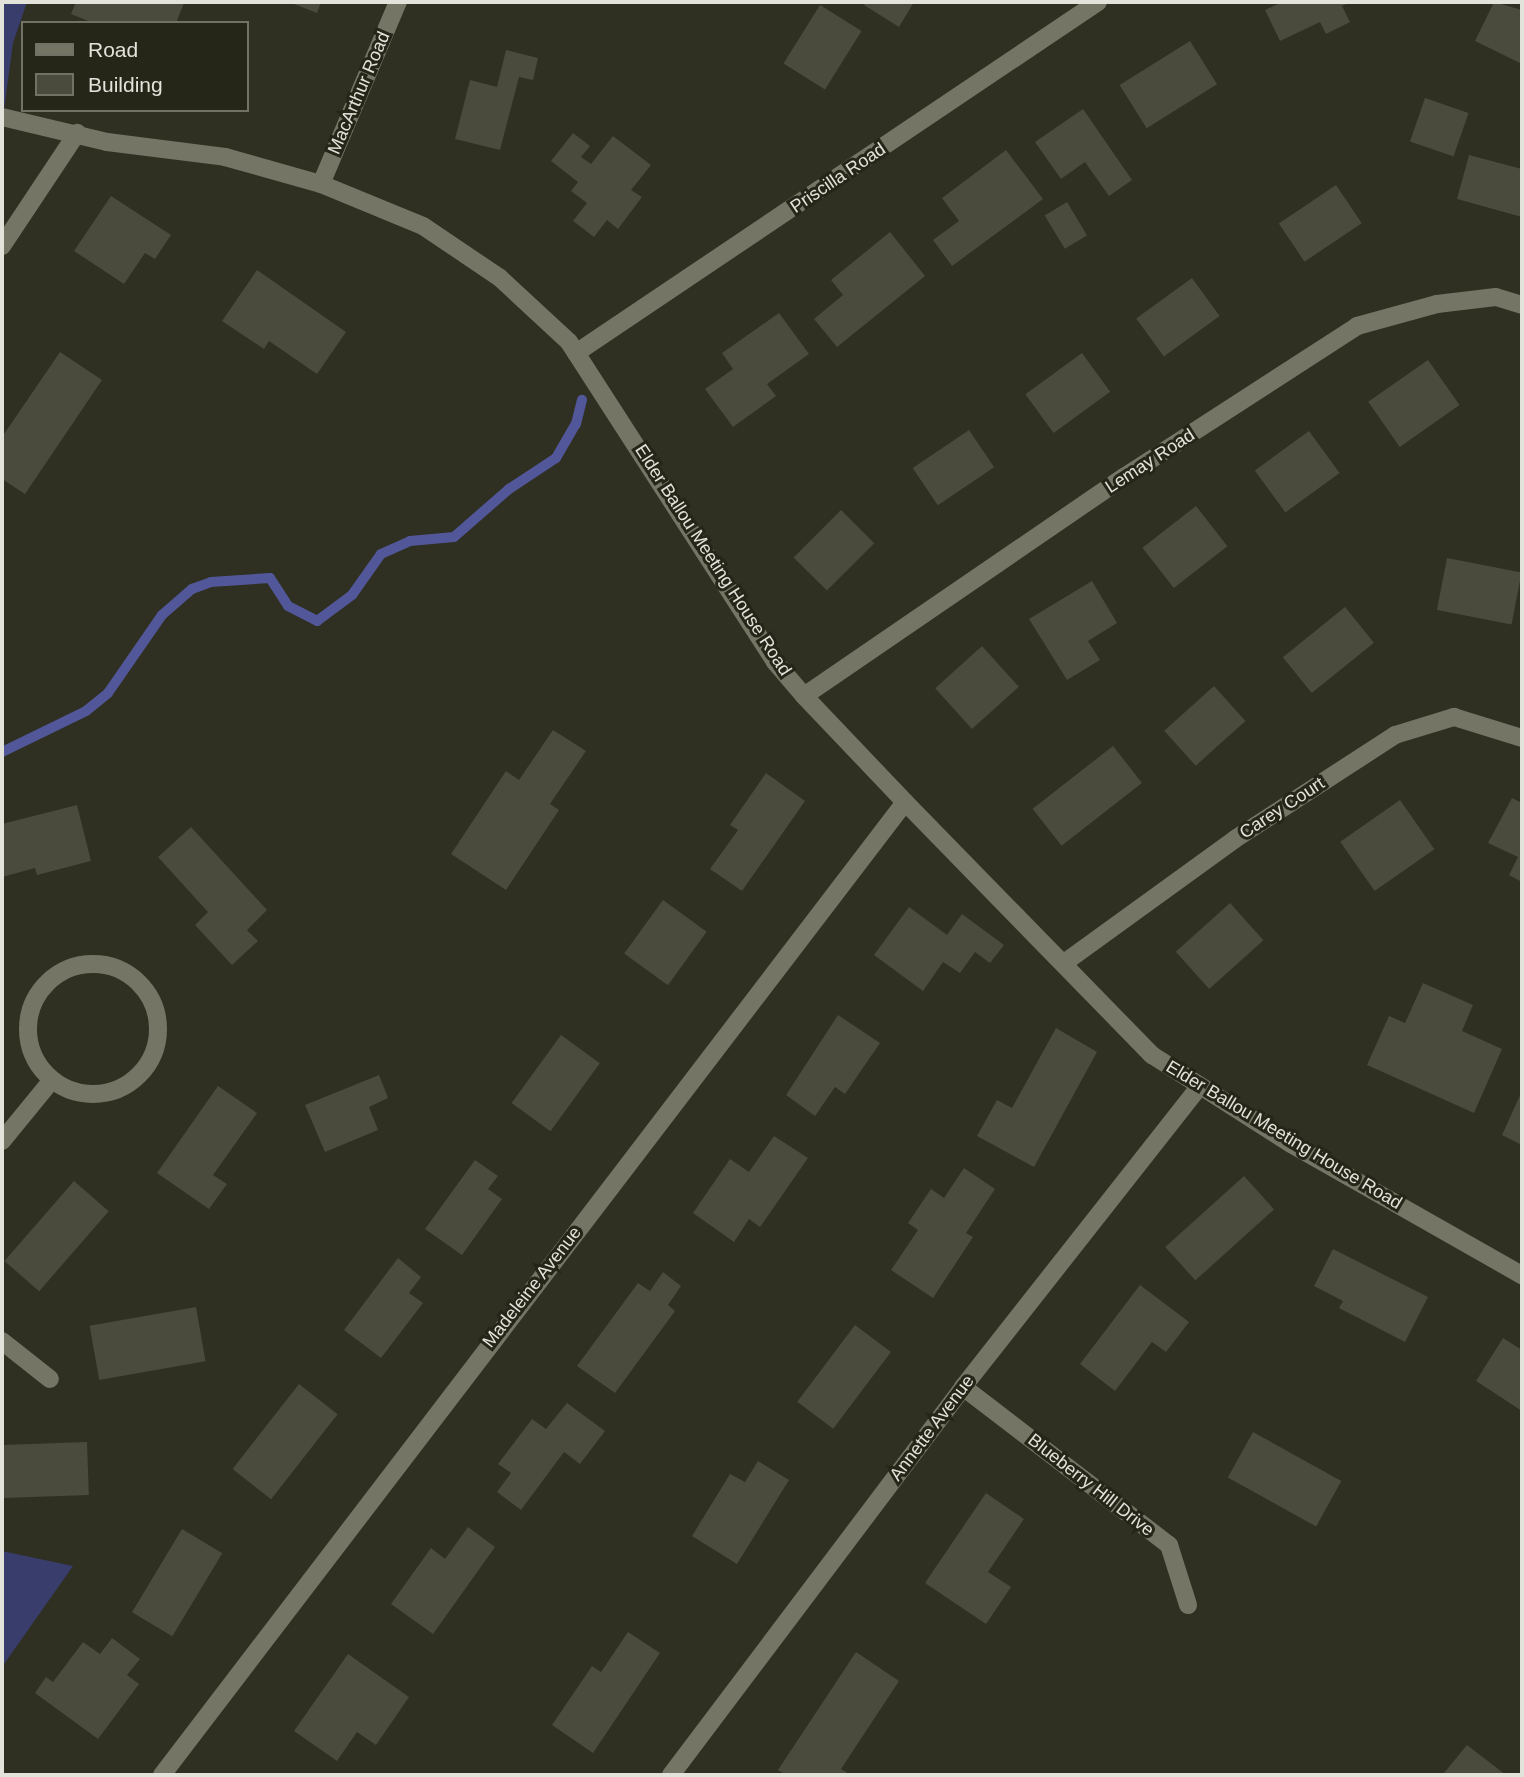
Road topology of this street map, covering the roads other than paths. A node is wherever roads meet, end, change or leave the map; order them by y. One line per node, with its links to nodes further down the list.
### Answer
1 (398, 2): 5 (street, MacArthur Road)
2 (1098, 2): 8 (street, Priscilla Road)
3 (2, 117): 4 (street, Elder Ballou Meeting House Road)
4 (77, 133): 5 (street, Elder Ballou Meeting House Road); 6 (street)
5 (321, 184): 8 (street, Elder Ballou Meeting House Road)
6 (2, 246)
7 (1522, 305): 9 (street, Lemay Road)
8 (576, 353): 9 (street, Elder Ballou Meeting House Road)
9 (804, 696): 11 (street, Elder Ballou Meeting House Road)
10 (1522, 738): 12 (street, Carey Court)
11 (905, 802): 12 (street, Elder Ballou Meeting House Road); 21 (street, Madeleine Avenue)
12 (1064, 963): 14 (street, Elder Ballou Meeting House Road)
13 (52, 1080): 13 (street); 15 (street)
14 (1200, 1086): 16 (street, Elder Ballou Meeting House Road); 19 (street, Annette Avenue)
15 (2, 1141)
16 (1522, 1275)
17 (2, 1341): 18 (street)
18 (50, 1379)
19 (963, 1387): 20 (street, Blueberry Hill Drive); 22 (street, Annette Avenue)
20 (1188, 1605)
21 (162, 1775)
22 (671, 1775)

